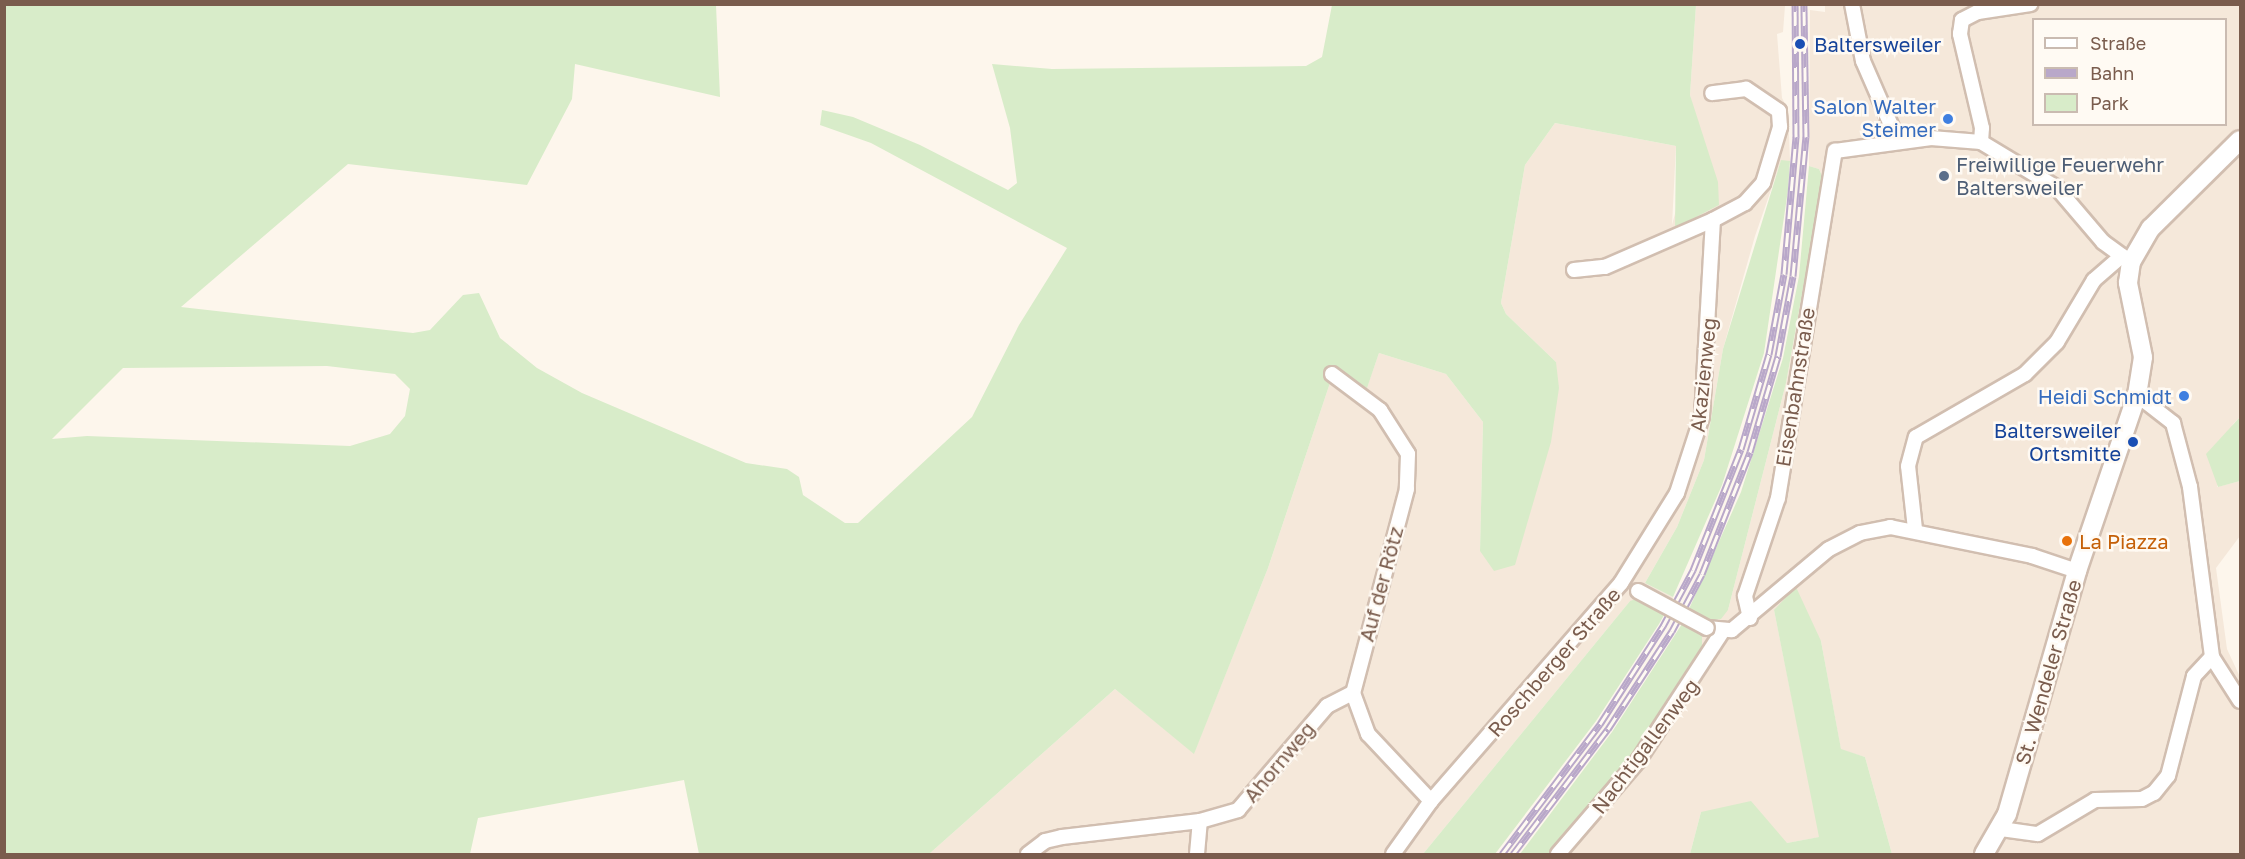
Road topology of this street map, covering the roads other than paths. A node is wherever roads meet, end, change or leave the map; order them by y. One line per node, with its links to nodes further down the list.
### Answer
1 (1852, 4): 5 (street)
2 (2030, 4): 6 (street)
3 (1712, 93): 7 (street)
4 (2241, 140): 8 (main road, St. Wendeler Straße)
5 (1898, 141): 6 (street); 15 (street, Eisenbahnstraße)
6 (1981, 142): 8 (street)
7 (1713, 220): 9 (street); 14 (street, Akazienweg)
8 (2126, 259): 11 (main road, St. Wendeler Straße); 12 (street)
9 (1574, 270)
10 (1332, 374): 18 (street, Auf der Rötz)
11 (2137, 395): 13 (main road, St. Wendeler Straße); 17 (street)
12 (1915, 529): 13 (street); 15 (street)
13 (2077, 571): 22 (main road, St. Wendeler Straße)
14 (1621, 583): 16 (street, Roschberger Straße, bridge); 20 (street, Roschberger Straße)
15 (1750, 618): 16 (street)
16 (1722, 632): 26 (street, Nachtigallenweg)
17 (2212, 657): 19 (street); 22 (street)
18 (1353, 693): 20 (street); 21 (street, Ahornweg)
19 (2241, 701)
20 (1431, 801): 25 (street, Roschberger Straße)
21 (1200, 821): 23 (street, Ahornweg); 24 (street)
22 (2001, 829): 27 (main road, St. Wendeler Straße)
23 (1028, 855)
24 (1197, 855)
25 (1394, 855)
26 (1558, 855)
27 (1984, 855)

